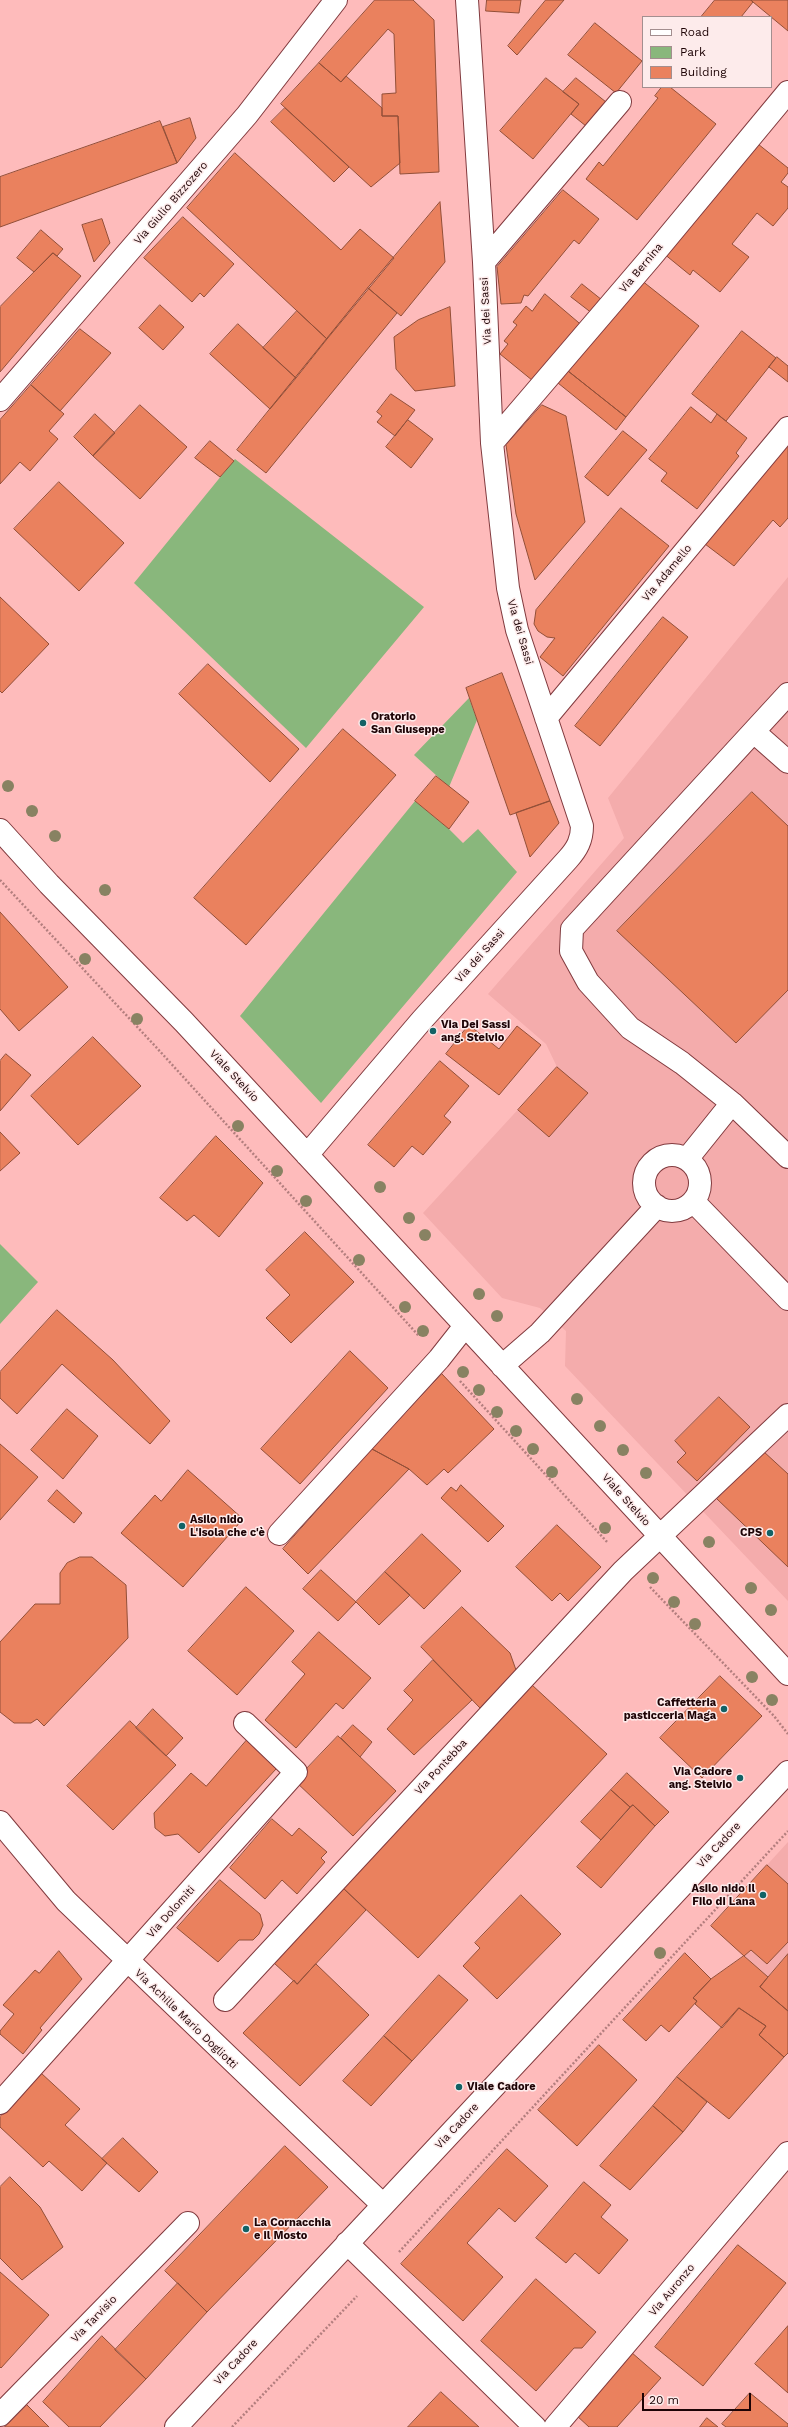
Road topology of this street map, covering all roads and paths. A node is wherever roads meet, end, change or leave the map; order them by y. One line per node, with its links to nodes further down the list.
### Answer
1 (336, 0): 6 (street, Via Giulio Bizzozero)
2 (464, 2): 5 (street, Via dei Sassi)
3 (788, 92): 8 (street, Via Bernina)
4 (620, 102): 5 (street)
5 (484, 262): 8 (street, Via dei Sassi)
6 (0, 400)
7 (788, 428): 10 (street, Via Adamello)
8 (492, 443): 10 (street, Via dei Sassi)
9 (788, 694): 11 (street)
10 (546, 718): 16 (street, Via dei Sassi)
11 (754, 732): 12 (street); 15 (street)
12 (788, 762)
13 (0, 830): 16 (street, Viale Stelvio)
14 (0, 880): 23 (path)
15 (732, 1102): 17 (street); 18 (street)
16 (307, 1155): 22 (street, Viale Stelvio)
17 (788, 1157)
18 (687, 1159): 19 (street); 20 (street)
19 (694, 1202): 20 (street); 21 (street)
20 (657, 1206): 24 (street)
21 (787, 1297)
22 (465, 1326): 23 (street); 24 (street, Viale Stelvio)
23 (439, 1359): 26 (street); 28 (path)
24 (502, 1366): 27 (street, Viale Stelvio)
25 (788, 1415): 27 (street, Via Pontebba)
26 (279, 1534)
27 (659, 1537): 28 (street, Via Pontebba); 29 (street, Viale Stelvio)
28 (629, 1565): 31 (path); 36 (street, Via Pontebba)
29 (788, 1674)
30 (245, 1723): 35 (street, Via Dolomiti)
31 (788, 1734)
32 (788, 1772): 39 (street, Via Cadore)
33 (0, 1822): 35 (street, Via Achille Mario Dogliotti)
34 (788, 1831): 42 (path)
35 (126, 1961): 37 (street, Via Dolomiti); 39 (street, Via Achille Mario Dogliotti)
36 (225, 2000)
37 (0, 2103)
38 (788, 2153): 48 (street, Via Auronzo)
39 (383, 2205): 41 (street, Via Cadore)
40 (188, 2223): 44 (street, Via Tarvisio)
41 (347, 2243): 45 (street, Via Cadore); 47 (street)
42 (396, 2256)
43 (361, 2292): 46 (path)
44 (0, 2415)
45 (176, 2427)
46 (232, 2427)
47 (535, 2427)
48 (555, 2427)

